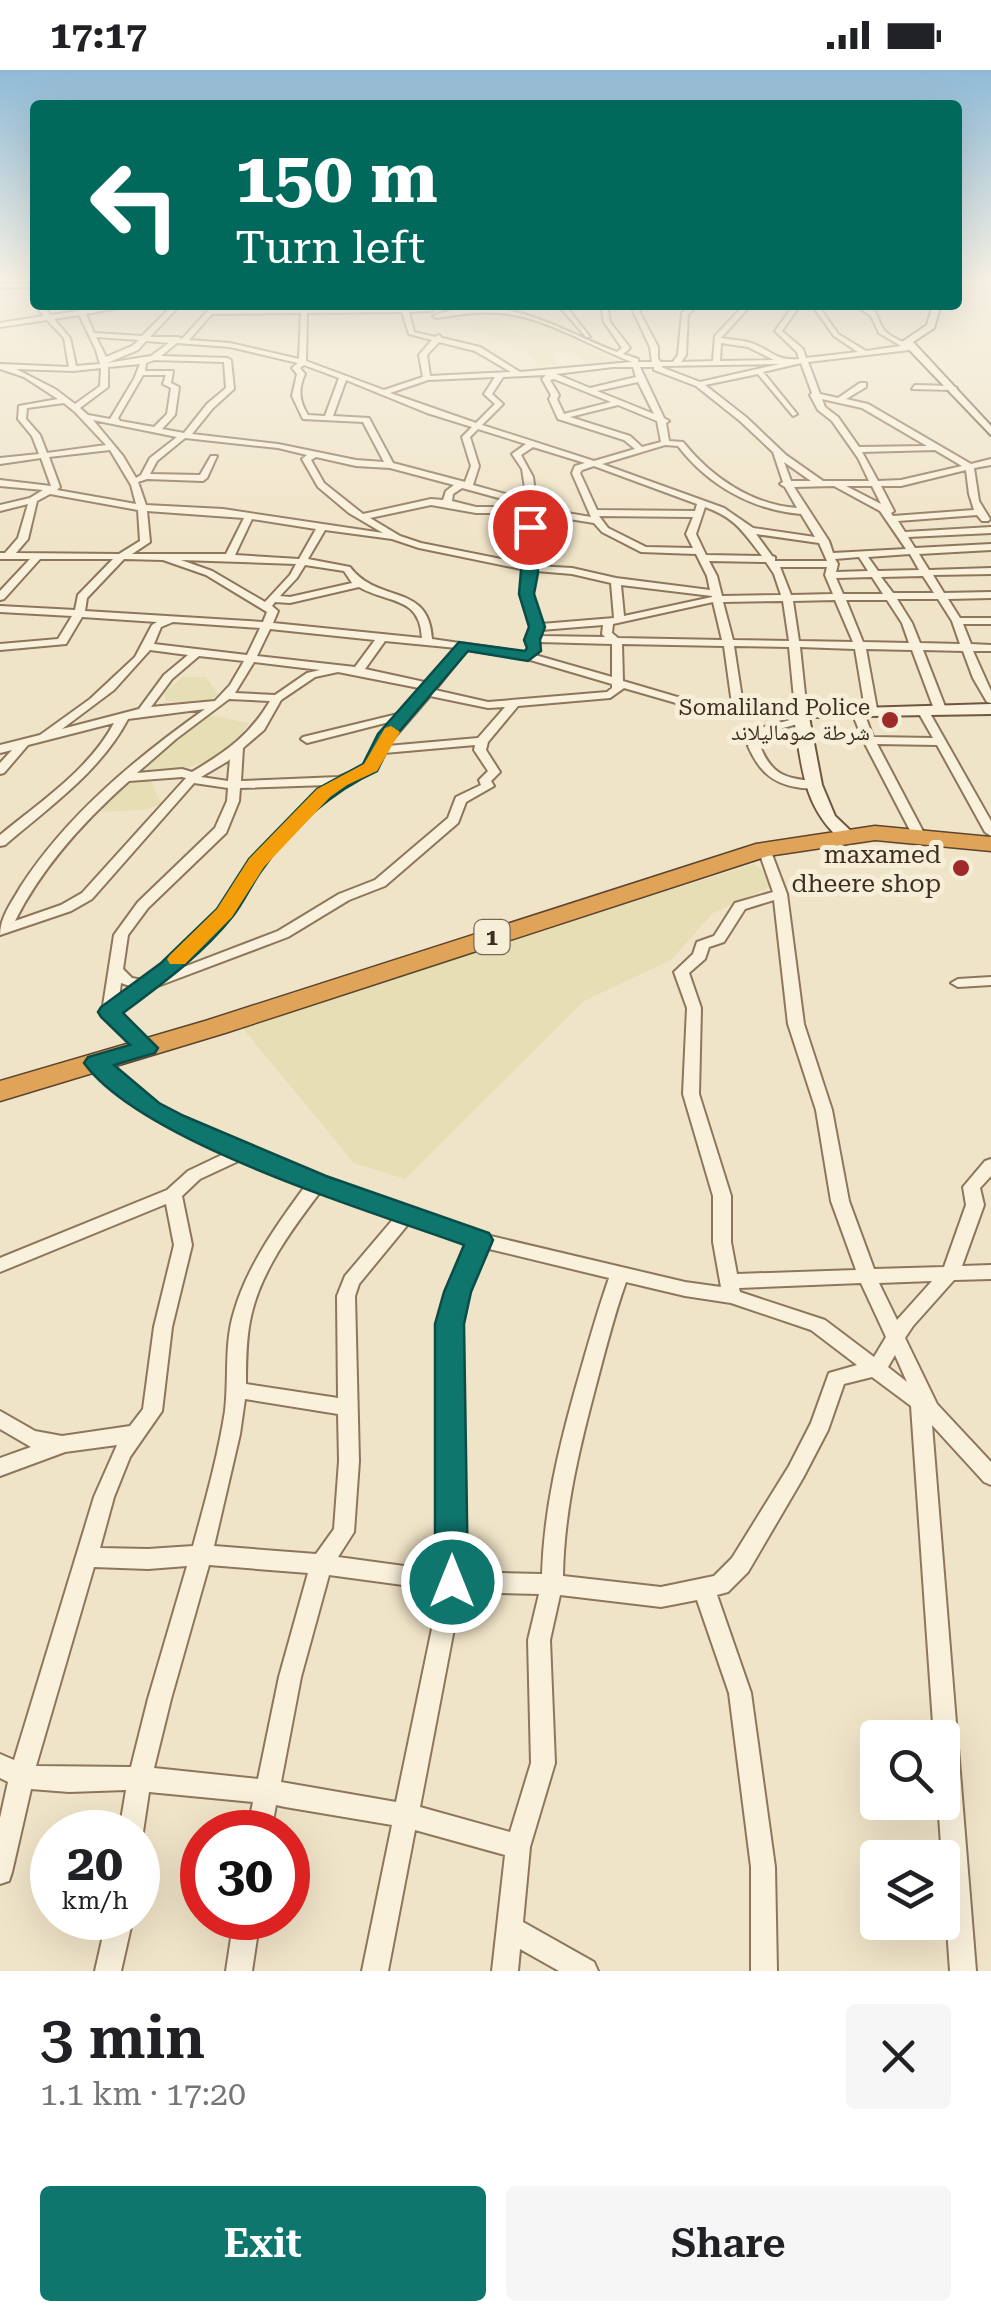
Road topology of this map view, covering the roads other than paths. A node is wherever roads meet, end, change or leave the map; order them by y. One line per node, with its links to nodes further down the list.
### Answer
1 (3, 368): 33 (street)
2 (53, 368): 3 (street)
3 (73, 368)
4 (106, 368): 35 (street)
5 (144, 368): 18 (street)
6 (230, 368): 45 (street)
7 (296, 368): 39 (street)
8 (316, 368): 22 (street)
9 (426, 368): 23 (street)
10 (508, 368): 17 (street)
11 (616, 368): 20 (street)
12 (641, 368): 24 (street)
13 (649, 368): 25 (street)
14 (789, 368): 19 (street)
15 (802, 368): 31 (street)
16 (932, 368): 28 (street)
17 (516, 372): 20 (street); 21 (street)
18 (141, 373): 41 (street); 43 (street)
19 (761, 374): 25 (street); 36 (street)
20 (549, 375): 29 (street); 38 (street)
21 (500, 376): 23 (street); 42 (street)
22 (343, 377): 30 (street); 39 (street)
23 (428, 378): 30 (street)
24 (639, 379): 29 (street); 40 (street)
25 (699, 384): 52 (street)
26 (863, 385): 32 (street)
27 (914, 387): 28 (street)
28 (953, 388): 44 (street)
29 (585, 390): 34 (street)
30 (382, 392): 42 (street)
31 (814, 395): 32 (street); 51 (street)
32 (841, 398): 50 (street)
33 (67, 400): 35 (street); 53 (street)
34 (616, 403): 38 (street); 40 (street)
35 (76, 407): 37 (street)
36 (793, 414)
37 (90, 417): 41 (street); 48 (street)
38 (561, 417): 49 (street)
39 (328, 419): 59 (street)
40 (665, 420): 46 (street)
41 (118, 422): 43 (street)
42 (473, 426): 47 (street); 63 (street)
43 (156, 430): 45 (street)
44 (991, 432)
45 (185, 436): 54 (street); 61 (street)
46 (665, 443): 49 (street); 76 (street)
47 (532, 444): 57 (street); 72 (street)
48 (110, 447): 53 (street); 64 (street)
49 (639, 448): 57 (street)
50 (934, 448): 51 (street); 60 (street)
51 (856, 450): 68 (street)
52 (777, 451): 65 (street); 66 (street)
53 (43, 454): 56 (street); 69 (street)
54 (315, 454): 59 (street); 78 (street)
55 (214, 458): 61 (street)
56 (0, 461)
57 (590, 462): 75 (street); 79 (street)
58 (991, 462): 60 (street)
59 (390, 466): 63 (street)
60 (970, 466): 68 (street); 77 (street)
61 (145, 476): 64 (street)
62 (0, 482): 69 (street)
63 (465, 483): 71 (street); 72 (street)
64 (133, 484): 74 (street)
65 (784, 484): 66 (street); 76 (street)
66 (821, 484): 67 (street)
67 (836, 484): 68 (street); 80 (street)
68 (873, 484): 80 (street)
69 (50, 490): 70 (street); 74 (street)
70 (33, 500): 73 (street); 92 (street)
71 (448, 503): 72 (street); 78 (street)
72 (532, 507): 79 (street); 101 (street)
73 (0, 508)
74 (142, 508): 81 (street); 94 (street)
75 (699, 508): 79 (street); 84 (street); 91 (street)
76 (802, 512): 87 (street)
77 (978, 512): 80 (street); 82 (street)
78 (361, 516): 86 (street)
79 (596, 517): 97 (street)
80 (889, 517): 85 (street)
81 (248, 518): 83 (street); 96 (street)
82 (991, 528): 85 (street)
83 (321, 529): 86 (street); 99 (street)
84 (750, 530): 87 (street); 98 (street)
85 (902, 535): 89 (street)
86 (397, 538): 101 (street)
87 (824, 541): 100 (street)
88 (991, 547): 89 (street)
89 (913, 552): 90 (street); 104 (street)
90 (861, 553): 100 (street); 103 (street)
91 (700, 555): 97 (street); 98 (street); 110 (street)
92 (4, 556): 93 (street)
93 (38, 556): 94 (street); 109 (street)
94 (123, 556): 95 (street); 117 (street)
95 (162, 556): 96 (street); 115 (street)
96 (229, 557): 99 (street)
97 (645, 560): 107 (street)
98 (774, 561): 100 (street); 114 (street)
99 (302, 563): 106 (street); 115 (street)
100 (831, 565): 103 (street); 113 (street)
101 (530, 568): 105 (street); 123 (street)
102 (991, 571): 104 (street)
103 (875, 573): 104 (street); 112 (street)
104 (927, 574): 111 (street)
105 (616, 581): 107 (street); 119 (street)
106 (357, 585): 115 (street); 126 (street)
107 (646, 585): 110 (street)
108 (991, 595): 111 (street)
109 (0, 596)
110 (715, 596): 114 (street); 119 (street); 128 (street)
111 (938, 596): 112 (street); 120 (street)
112 (889, 597): 113 (street); 134 (street)
113 (836, 598): 114 (street); 133 (street)
114 (788, 599): 130 (street)
115 (269, 602): 122 (street)
116 (0, 608): 117 (street)
117 (80, 612): 118 (street); 131 (street)
118 (174, 619): 122 (street); 132 (street)
119 (613, 620): 123 (street); 127 (street)
120 (957, 621): 121 (street); 135 (street)
121 (991, 621)
122 (266, 625): 124 (street); 139 (street)
123 (537, 627): 125 (street)
124 (383, 636): 126 (street); 141 (street)
125 (532, 640): 127 (street); 138 (street)
126 (427, 641): 129 (street)
127 (616, 642): 128 (street); 143 (street)
128 (730, 645): 130 (street); 150 (street)
129 (464, 646): 138 (street); 144 (street)
130 (793, 646): 133 (street); 158 (street)
131 (0, 647)
132 (150, 647): 137 (street); 159 (street)
133 (860, 647): 134 (street); 151 (street)
134 (917, 648): 135 (street); 152 (street)
135 (968, 648): 136 (street); 142 (street)
136 (991, 648)
137 (196, 654): 139 (street); 154 (street)
138 (528, 656): 143 (street)
139 (248, 658): 140 (street); 145 (street)
140 (334, 670): 141 (street); 146 (street)
141 (358, 671): 144 (street)
142 (985, 678): 147 (street)
143 (618, 680): 149 (street); 150 (street)
144 (429, 690): 149 (street); 156 (street)
145 (226, 696): 146 (street); 148 (street)
146 (277, 698): 165 (street)
147 (991, 700)
148 (213, 704): 154 (street); 169 (street)
149 (512, 706): 161 (street)
150 (738, 709): 158 (street)
151 (864, 709): 155 (street); 158 (street); 162 (street)
152 (940, 709): 153 (street); 155 (street)
153 (991, 709)
154 (144, 710): 157 (street)
155 (922, 710): 163 (street)
156 (410, 714): 160 (street); 167 (street)
157 (123, 717): 159 (street); 177 (street)
158 (801, 717): 173 (street); 173 (street)
159 (45, 736): 164 (street)
160 (308, 739)
161 (482, 740): 167 (street); 187 (street)
162 (869, 740): 163 (street); 176 (street)
163 (939, 742): 174 (street)
164 (22, 745): 166 (street); 168 (street)
165 (237, 747): 170 (street); 172 (street)
166 (0, 749)
167 (378, 750): 171 (street)
168 (0, 770)
169 (128, 777): 170 (street); 180 (street)
170 (192, 778): 172 (street); 183 (street)
171 (340, 781): 172 (street); 187 (street)
172 (234, 785): 184 (street)
173 (814, 785): 175 (street)
174 (991, 832)
175 (846, 836): 176 (highway, 1); 179 (highway, 1)
176 (920, 837): 178 (highway, 1)
177 (1, 839)
178 (991, 844)
179 (764, 849): 181 (street); 189 (highway, 1)
180 (20, 893): 182 (street); 183 (street)
181 (780, 894): 202 (street); 203 (street)
182 (0, 910)
183 (2, 930)
184 (116, 971): 187 (street); 188 (street)
185 (991, 982): 186 (street)
186 (958, 983)
187 (148, 985): 188 (street)
188 (109, 1012): 189 (street)
189 (146, 1048): 190 (highway, 1)
190 (96, 1063): 191 (highway, 1); 192 (street)
191 (0, 1091)
192 (242, 1152): 194 (street); 195 (street)
193 (991, 1165): 199 (street)
194 (317, 1182): 196 (street); 206 (street)
195 (174, 1194): 198 (street); 210 (street)
196 (406, 1215): 197 (street); 208 (street)
197 (480, 1240): 201 (street); 217 (street)
198 (0, 1265)
199 (950, 1272): 200 (street); 202 (street); 204 (street)
200 (991, 1272)
201 (620, 1273): 203 (street); 218 (street)
202 (868, 1278): 203 (street); 204 (street)
203 (731, 1288): 205 (street)
204 (896, 1336): 205 (street); 207 (street)
205 (877, 1368): 207 (street); 219 (street)
206 (236, 1390): 208 (street); 214 (street)
207 (925, 1406): 213 (street); 237 (street)
208 (348, 1408): 216 (street)
209 (0, 1419): 211 (street)
210 (133, 1434): 211 (street); 215 (street)
211 (64, 1444): 212 (street)
212 (0, 1467)
213 (991, 1476)
214 (203, 1556): 215 (street); 216 (street); 221 (street)
215 (86, 1557): 220 (street)
216 (321, 1564): 217 (street); 222 (street)
217 (452, 1582): 218 (street); 225 (street)
218 (552, 1584): 219 (street); 226 (street)
219 (703, 1588): 236 (street)
220 (10, 1772): 221 (street); 227 (street)
221 (138, 1778): 222 (street); 223 (street)
222 (265, 1792): 224 (street); 225 (street)
223 (134, 1810)
224 (262, 1810)
225 (407, 1814): 226 (street); 233 (street)
226 (518, 1847): 228 (street)
227 (0, 1872)
228 (511, 1930): 234 (street); 235 (street)
229 (115, 1940): 231 (street)
230 (244, 1940): 232 (street)
231 (108, 1971)
232 (239, 1971)
233 (375, 1971)
234 (505, 1971)
235 (585, 1971)
236 (764, 1971)
237 (962, 1971)

